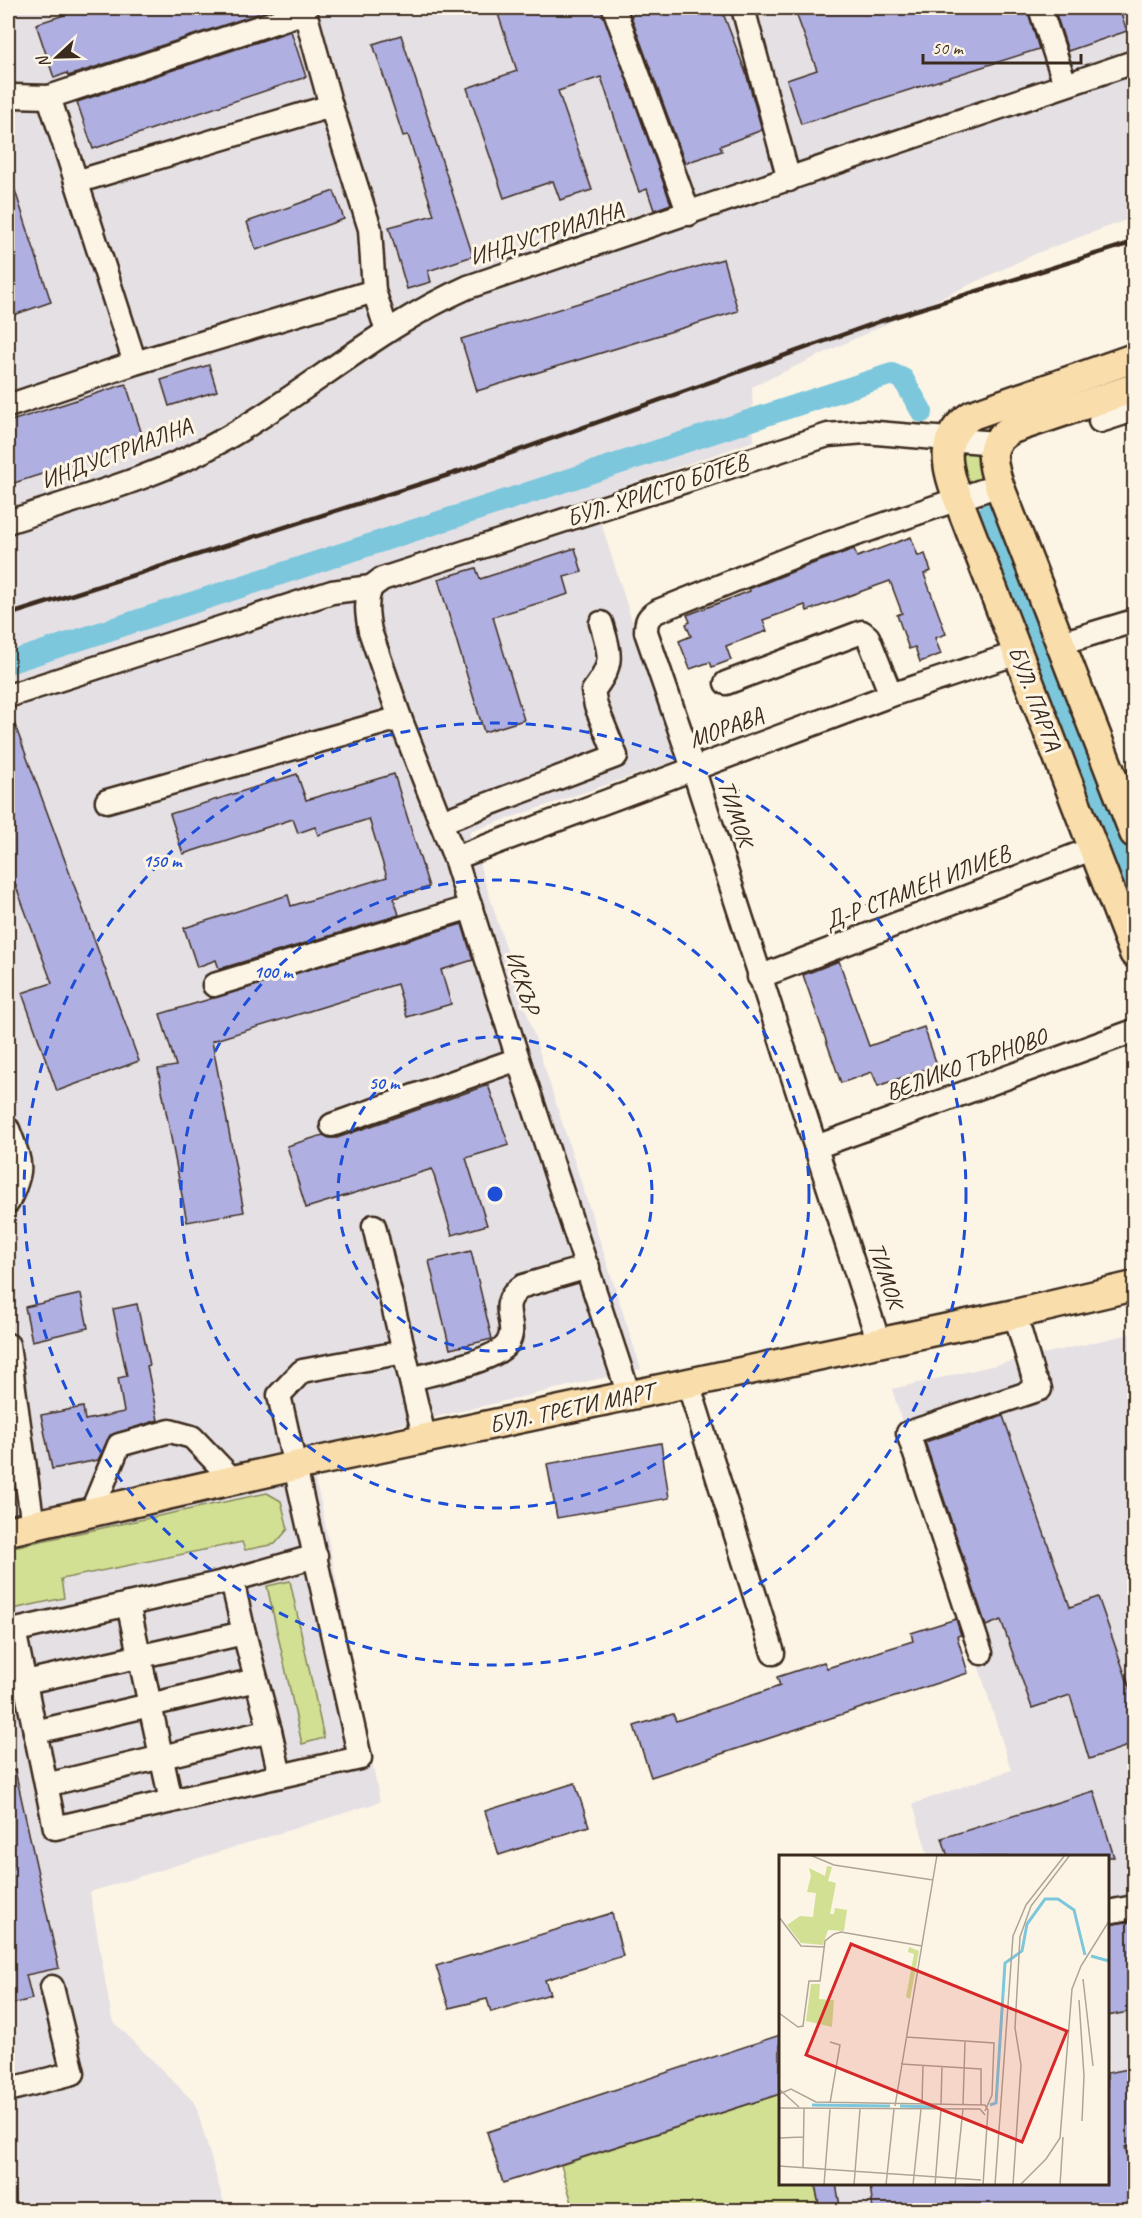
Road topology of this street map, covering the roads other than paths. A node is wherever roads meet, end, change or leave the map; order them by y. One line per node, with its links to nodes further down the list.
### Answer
1 (614, 8): 11 (street)
2 (1040, 8): 5 (street)
3 (747, 9): 9 (street)
4 (1134, 62): 5 (street, ИНДУСТРИАЛНА)
5 (1065, 84): 9 (street, ИНДУСТРИАЛНА)
6 (13, 96): 7 (street)
7 (49, 97): 8 (street); 10 (street)
8 (332, 106): 10 (street); 12 (street)
9 (789, 180): 11 (street, ИНДУСТРИАЛНА)
10 (76, 183): 15 (street)
11 (689, 214): 13 (street, ИНДУСТРИАЛНА)
12 (374, 291): 13 (street); 15 (street)
13 (387, 331): 24 (street, ИНДУСТРИАЛНА)
14 (1134, 358): 20 (main road)
15 (135, 363): 17 (street)
16 (1134, 388): 21 (main road)
17 (8, 406)
18 (1134, 410): 19 (street)
19 (1100, 421)
20 (949, 440): 21 (street, БУЛ. ХРИСТО БОТЕВ); 23 (main road, БУЛ. ПАРТА); 25 (street, БУЛ. ХРИСТО БОТЕВ)
21 (995, 443): 22 (main road, БУЛ. ПАРТА)
22 (999, 485): 23 (street); 28 (main road, БУЛ. ПАРТА)
23 (958, 499): 29 (main road, БУЛ. ПАРТА); 34 (street, ТИМОК)
24 (8, 522)
25 (371, 587): 32 (street, БУЛ. ХРИСТО БОТЕВ); 33 (street, ИСКЪР)
26 (1134, 621): 28 (street)
27 (601, 623): 36 (street)
28 (1060, 643): 37 (main road, БУЛ. ПАРТА)
29 (1018, 653): 31 (street, МОРАВА); 38 (main road, БУЛ. ПАРТА)
30 (726, 683): 31 (street)
31 (891, 695): 34 (street, МОРАВА)
32 (8, 696)
33 (400, 718): 35 (street); 36 (street, ИСКЪР)
34 (693, 768): 39 (street, МОРАВА); 42 (street, ТИМОК)
35 (106, 801)
36 (441, 822): 39 (street, ИСКЪР)
37 (1134, 832)
38 (1094, 848): 41 (main road, БУЛ. ПАРТА); 42 (street, Д-Р СТАМЕН ИЛИЕВ)
39 (455, 858): 40 (street, ИСКЪР)
40 (471, 907): 43 (street); 45 (street, ИСКЪР)
41 (1134, 953)
42 (759, 976): 48 (street, ТИМОК)
43 (214, 985)
44 (1134, 1031): 48 (street, ВЕЛИКО ТЪРНОВО)
45 (518, 1059): 46 (street); 51 (street, ИСКЪР)
46 (332, 1125)
47 (8, 1129): 49 (street)
48 (816, 1147): 54 (street, ТИМОК)
49 (8, 1202)
50 (374, 1226): 56 (street)
51 (588, 1267): 57 (street); 59 (street, ИСКЪР)
52 (1134, 1286): 53 (main road, БУЛ. ТРЕТИ МАРТ)
53 (1015, 1314): 54 (main road, БУЛ. ТРЕТИ МАРТ); 71 (street)
54 (879, 1343): 58 (main road, БУЛ. ТРЕТИ МАРТ)
55 (8, 1345): 64 (street)
56 (404, 1352): 57 (street); 61 (street)
57 (411, 1379): 60 (street)
58 (688, 1383): 59 (main road, БУЛ. ТРЕТИ МАРТ); 70 (street)
59 (629, 1395): 60 (main road, БУЛ. ТРЕТИ МАРТ)
60 (425, 1440): 61 (main road, БУЛ. ТРЕТИ МАРТ)
61 (296, 1466): 62 (main road, БУЛ. ТРЕТИ МАРТ); 65 (street)
62 (234, 1481): 63 (main road, БУЛ. ТРЕТИ МАРТ); 63 (street)
63 (91, 1513): 64 (main road, БУЛ. ТРЕТИ МАРТ)
64 (20, 1529)
65 (316, 1556): 66 (street); 79 (street)
66 (232, 1580): 67 (street); 69 (street)
67 (128, 1604): 68 (street); 72 (street)
68 (10, 1631): 74 (street)
69 (244, 1633): 72 (street); 73 (street)
70 (772, 1653)
71 (981, 1653)
72 (139, 1656): 74 (street); 75 (street)
73 (256, 1680): 75 (street); 76 (street)
74 (16, 1684): 77 (street)
75 (150, 1705): 77 (street); 78 (street)
76 (270, 1731): 78 (street); 79 (street)
77 (35, 1732): 80 (street)
78 (161, 1757): 80 (street); 81 (street)
79 (280, 1776): 81 (street)
80 (46, 1785): 81 (street)
81 (171, 1801)
82 (1134, 1906): 83 (street)
83 (1109, 1912)
84 (52, 1987): 85 (street)
85 (8, 2090)

